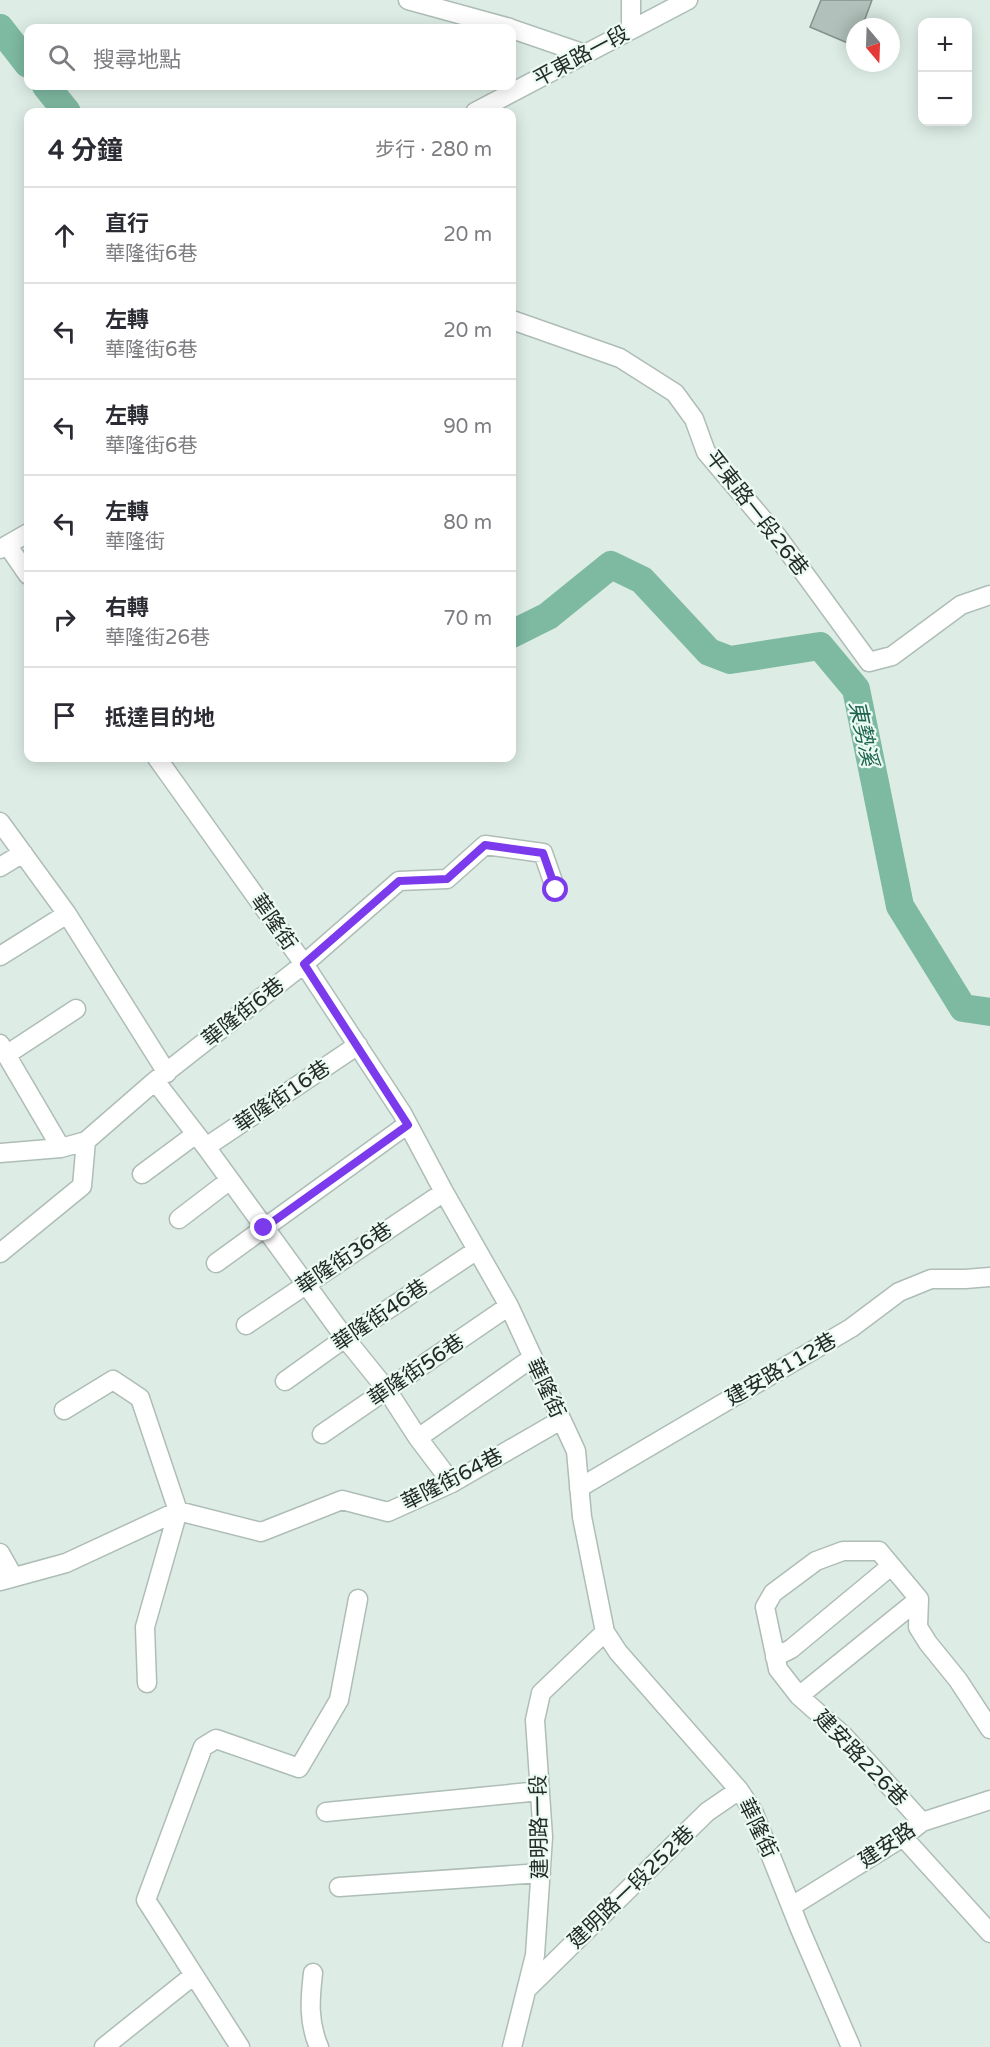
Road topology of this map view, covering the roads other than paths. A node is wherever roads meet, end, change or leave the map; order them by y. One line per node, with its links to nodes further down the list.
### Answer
1 (408, 0): 4 (street)
2 (632, 0): 5 (street)
3 (688, 0): 5 (street, 平東路一段)
4 (493, 24)
5 (631, 30): 7 (street, 平東路一段)
6 (516, 31): 7 (street)
7 (585, 54): 8 (street, 平東路一段)
8 (483, 108)
9 (516, 321): 13 (street, 平東路一段26巷)
10 (24, 535): 11 (street)
11 (4, 547): 12 (street)
12 (24, 570)
13 (990, 595)
14 (160, 762): 21 (street, 華隆街)
15 (0, 822): 16 (street)
16 (22, 853): 17 (street); 19 (street)
17 (0, 867)
18 (556, 890): 21 (street, 華隆街6巷)
19 (67, 914): 20 (street); 25 (street)
20 (0, 956)
21 (304, 964): 23 (street, 華隆街); 25 (street, 華隆街6巷)
22 (76, 1009): 24 (street)
23 (358, 1045): 26 (street, 華隆街); 27 (street, 華隆街16巷)
24 (3, 1049): 29 (street)
25 (161, 1077): 27 (street); 28 (street, 華隆街6巷)
26 (408, 1125): 33 (street, 華隆街); 35 (street)
27 (201, 1140): 31 (street, 華隆街16巷); 32 (street)
28 (86, 1141): 29 (street); 37 (street)
29 (61, 1148): 30 (street)
30 (0, 1153)
31 (142, 1174)
32 (230, 1180): 34 (street); 35 (street)
33 (444, 1192): 36 (street, 華隆街); 40 (street, 華隆街36巷)
34 (179, 1219)
35 (264, 1228): 38 (street); 40 (street)
36 (477, 1250): 41 (street, 華隆街); 43 (street, 華隆街46巷)
37 (0, 1253)
38 (216, 1263)
39 (990, 1277): 52 (street, 建安路112巷)
40 (305, 1284): 42 (street, 華隆街36巷); 43 (street)
41 (509, 1306): 44 (street, 華隆街); 46 (street, 華隆街56巷)
42 (246, 1325)
43 (345, 1338): 45 (street, 華隆街46巷); 46 (street)
44 (532, 1358): 48 (street, 華隆街); 50 (street)
45 (285, 1381)
46 (387, 1390): 49 (street, 華隆街56巷); 50 (street)
47 (64, 1410): 53 (street)
48 (561, 1420): 51 (street, 華隆街64巷); 52 (street, 華隆街)
49 (322, 1434)
50 (418, 1438): 51 (street)
51 (452, 1483): 53 (street, 華隆街64巷)
52 (579, 1488): 59 (street, 華隆街)
53 (178, 1511): 56 (street); 61 (street)
54 (0, 1553): 56 (street)
55 (891, 1566): 58 (street, 建安路226巷); 60 (street); 60 (street, 建安路226巷)
56 (6, 1578)
57 (358, 1599): 75 (street)
58 (919, 1599): 62 (street, 建安路226巷); 63 (street)
59 (605, 1632): 64 (street, 華隆街); 65 (street, 建明路一段)
60 (776, 1657): 62 (street, 建安路226巷)
61 (147, 1683)
62 (799, 1696): 68 (street, 建安路226巷)
63 (990, 1729)
64 (739, 1790): 72 (street, 華隆街); 76 (street, 建明路一段252巷)
65 (540, 1791): 67 (street); 70 (street, 建明路一段)
66 (990, 1800): 68 (street, 建安路)
67 (326, 1812)
68 (922, 1822): 69 (street, 建安路)
69 (903, 1837): 72 (street, 建安路); 73 (street)
70 (541, 1873): 71 (street); 76 (street, 建明路一段)
71 (339, 1887)
72 (792, 1906): 81 (street, 華隆街)
73 (990, 1933)
74 (313, 1973): 79 (street)
75 (194, 1975): 77 (street); 78 (street)
76 (527, 1989): 80 (street, 建明路一段)
77 (104, 2047)
78 (240, 2047)
79 (319, 2047)
80 (513, 2047)
81 (851, 2047)

